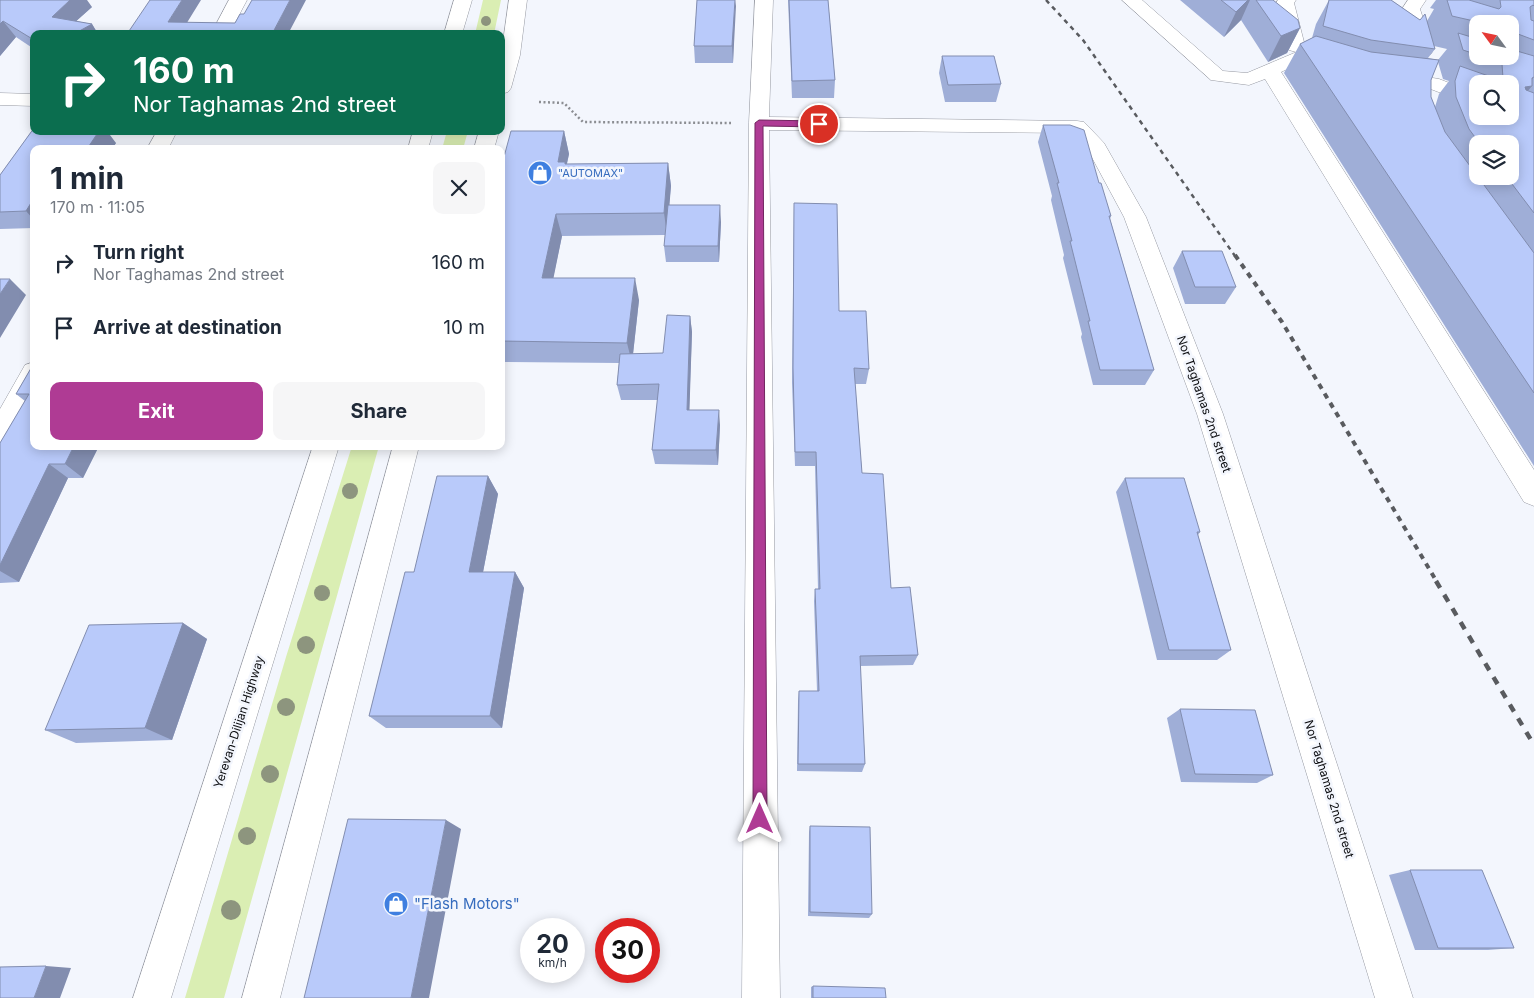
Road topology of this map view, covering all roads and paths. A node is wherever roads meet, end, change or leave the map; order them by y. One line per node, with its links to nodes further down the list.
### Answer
1 (238, 0): 10 (main road)
2 (463, 0): 11 (main road)
3 (518, 0): 12 (main road)
4 (534, 0): 12 (main road)
5 (764, 0): 23 (main road)
6 (1131, 0): 14 (main road)
7 (1283, 1): 13 (main road)
8 (1409, 4): 9 (main road); 18 (main road)
9 (1430, 15)
10 (222, 30)
11 (454, 30)
12 (511, 55): 16 (main road)
13 (1299, 57): 14 (main road); 15 (main road)
14 (1269, 69): 28 (main road)
15 (1344, 70)
16 (505, 75)
17 (1373, 76): 18 (main road)
18 (1428, 92): 20 (main road)
19 (0, 99): 21 (main road)
20 (1469, 99)
21 (30, 100)
22 (539, 102): 23 (path)
23 (759, 123): 31 (main road); 32 (main road, Nor Taghamas 2nd street)
24 (30, 379): 25 (main road)
25 (0, 433)
26 (325, 450): 29 (main road, Yerevan-Dilijan Highway)
27 (405, 450): 30 (main road)
28 (1534, 494)
29 (152, 998)
30 (261, 998)
31 (760, 998)
32 (1394, 998)

